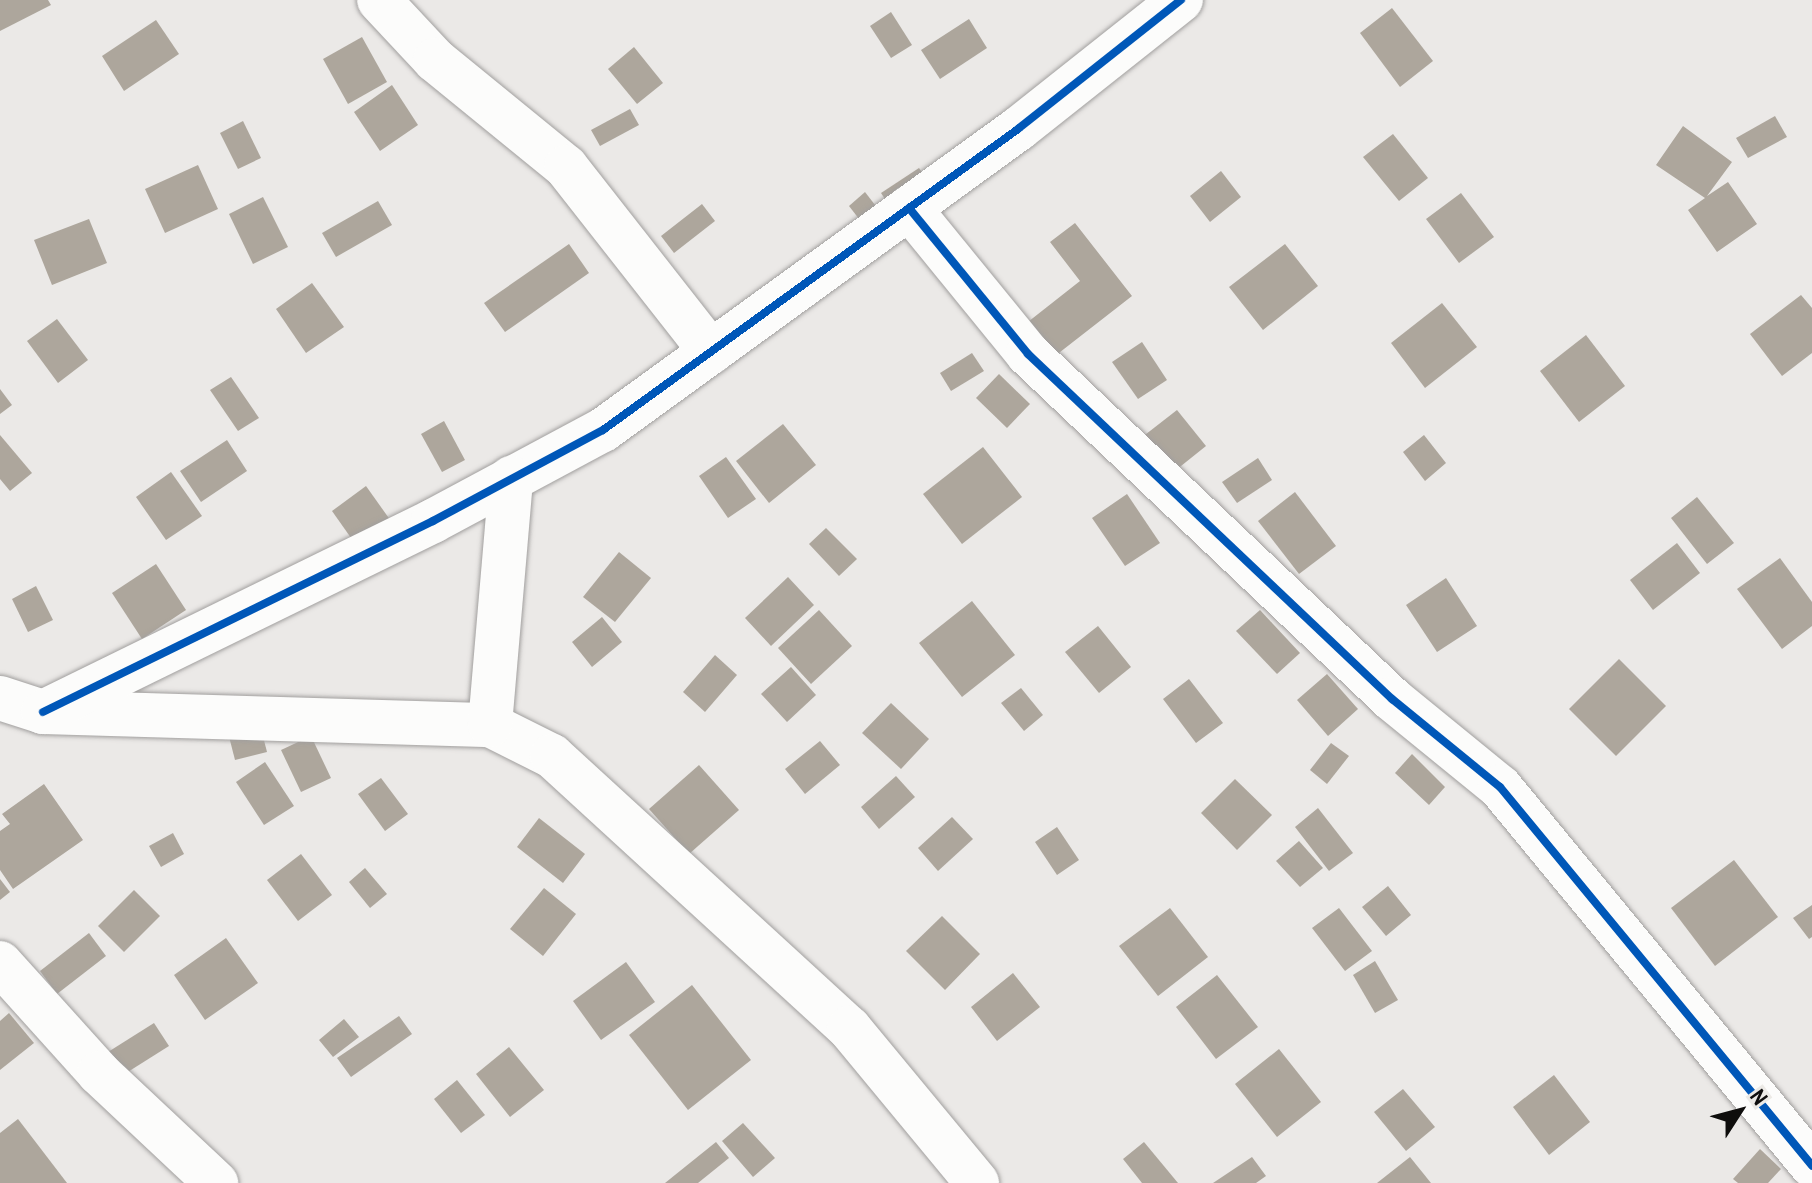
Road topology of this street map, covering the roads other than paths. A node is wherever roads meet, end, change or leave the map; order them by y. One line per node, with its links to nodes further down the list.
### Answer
1 (379, 0): 4 (street)
2 (1181, 0): 3 (street)
3 (909, 208): 4 (street); 10 (street)
4 (711, 352): 5 (street)
5 (511, 478): 7 (street); 8 (street)
6 (0, 698): 7 (street)
7 (43, 712): 8 (street)
8 (490, 725): 12 (street)
9 (0, 963): 11 (street)
10 (1812, 1166)
11 (216, 1183)
12 (977, 1183)

